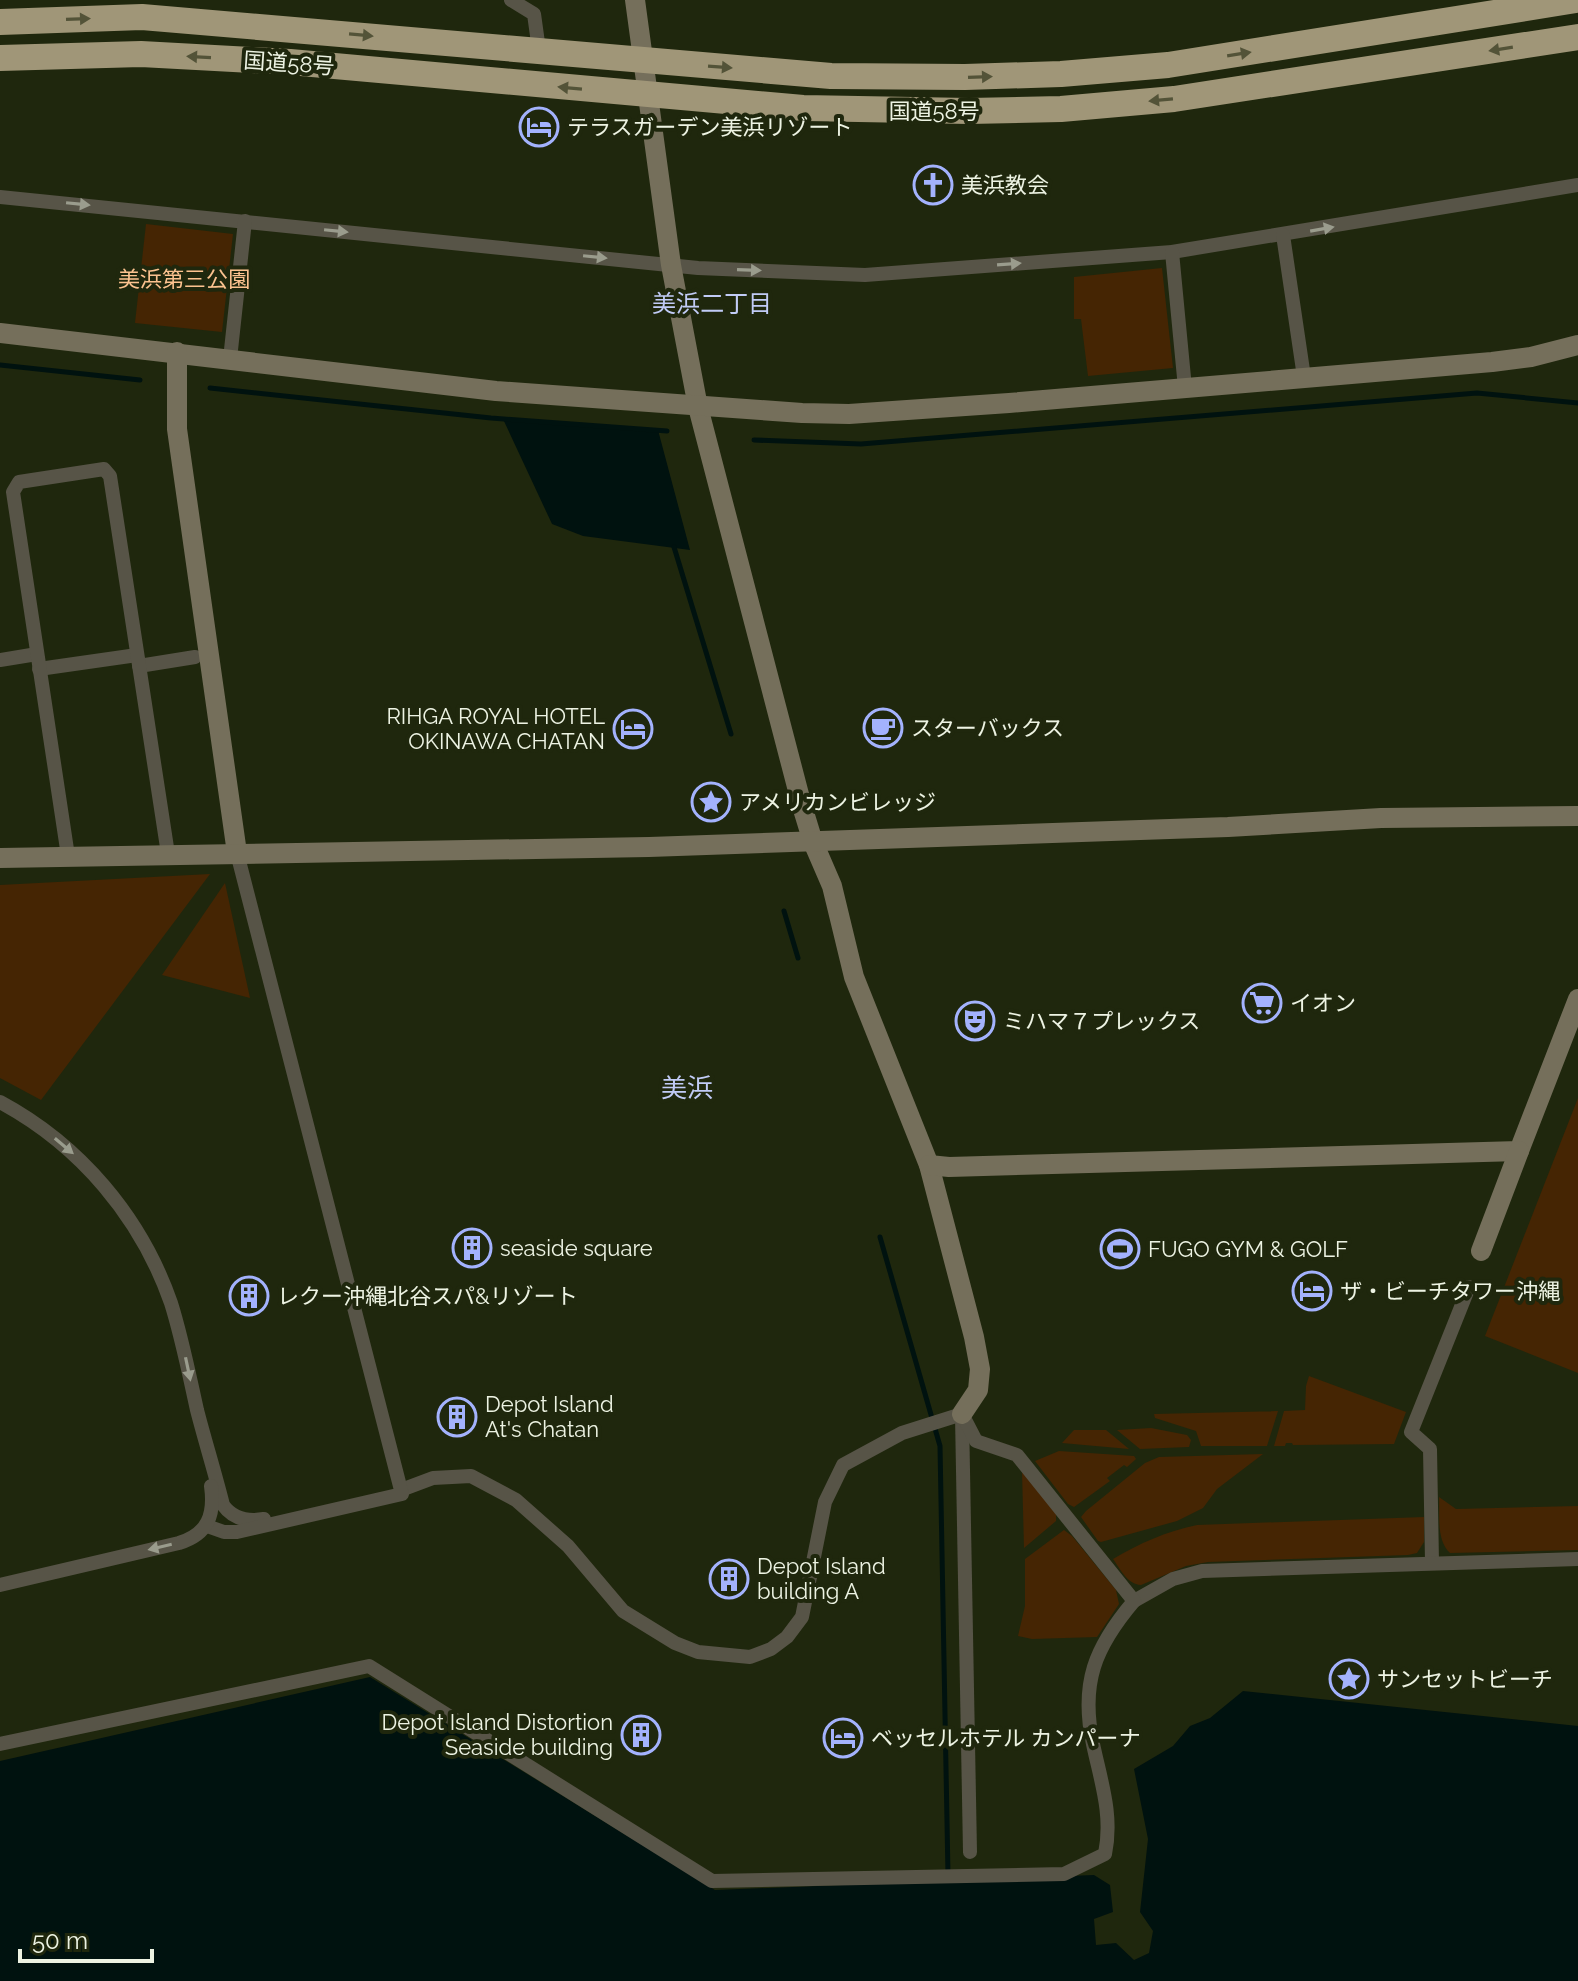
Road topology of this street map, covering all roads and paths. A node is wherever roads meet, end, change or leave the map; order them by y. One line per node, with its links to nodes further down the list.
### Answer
1 (511, 0): 6 (street)
2 (1576, 0): 8 (highway, 国道58号, one-way to 2)
3 (634, 4): 8 (street)
4 (0, 22): 6 (highway, 国道58号, one-way to 6)
5 (1578, 37): 9 (highway, 国道58号, one-way to 9)
6 (539, 50): 8 (highway, 国道58号)
7 (0, 58): 9 (highway, 国道58号, one-way to 7)
8 (643, 59): 9 (street)
9 (647, 95): 15 (street)
10 (1578, 185): 13 (street, one-way to 10)
11 (0, 197): 12 (street, one-way to 12)
12 (245, 221): 15 (street, one-way to 15); 19 (street)
13 (1283, 235): 14 (street); 20 (street)
14 (1172, 252): 15 (street, one-way to 14); 21 (street)
15 (671, 265): 22 (street)
16 (0, 333): 18 (street)
17 (1578, 345): 20 (street)
18 (177, 352): 19 (street); 29 (street)
19 (230, 359): 22 (street)
20 (1304, 377): 21 (street)
21 (1185, 388): 22 (street)
22 (698, 407): 28 (street)
23 (195, 657): 25 (street)
24 (0, 660): 26 (street)
25 (138, 660): 26 (street); 26 (street); 30 (street)
26 (38, 662): 31 (street)
27 (1578, 816): 28 (street)
28 (813, 842): 29 (street); 36 (street)
29 (237, 853): 30 (street); 41 (street)
30 (168, 854): 31 (street)
31 (68, 856): 32 (street)
32 (0, 858)
33 (1578, 999): 35 (street)
34 (0, 1102): 40 (street, one-way to 40)
35 (1519, 1151): 36 (street); 37 (street)
36 (929, 1165): 39 (street)
37 (1481, 1251)
38 (1469, 1287): 44 (street)
39 (962, 1414): 41 (street); 46 (street); 48 (street)
40 (200, 1419): 41 (street); 42 (street)
41 (401, 1490): 42 (street)
42 (207, 1526): 45 (street, one-way to 45)
43 (1578, 1559): 44 (street)
44 (1432, 1562): 46 (street)
45 (0, 1585)
46 (1134, 1601): 47 (street)
47 (0, 1744)
48 (970, 1852)

